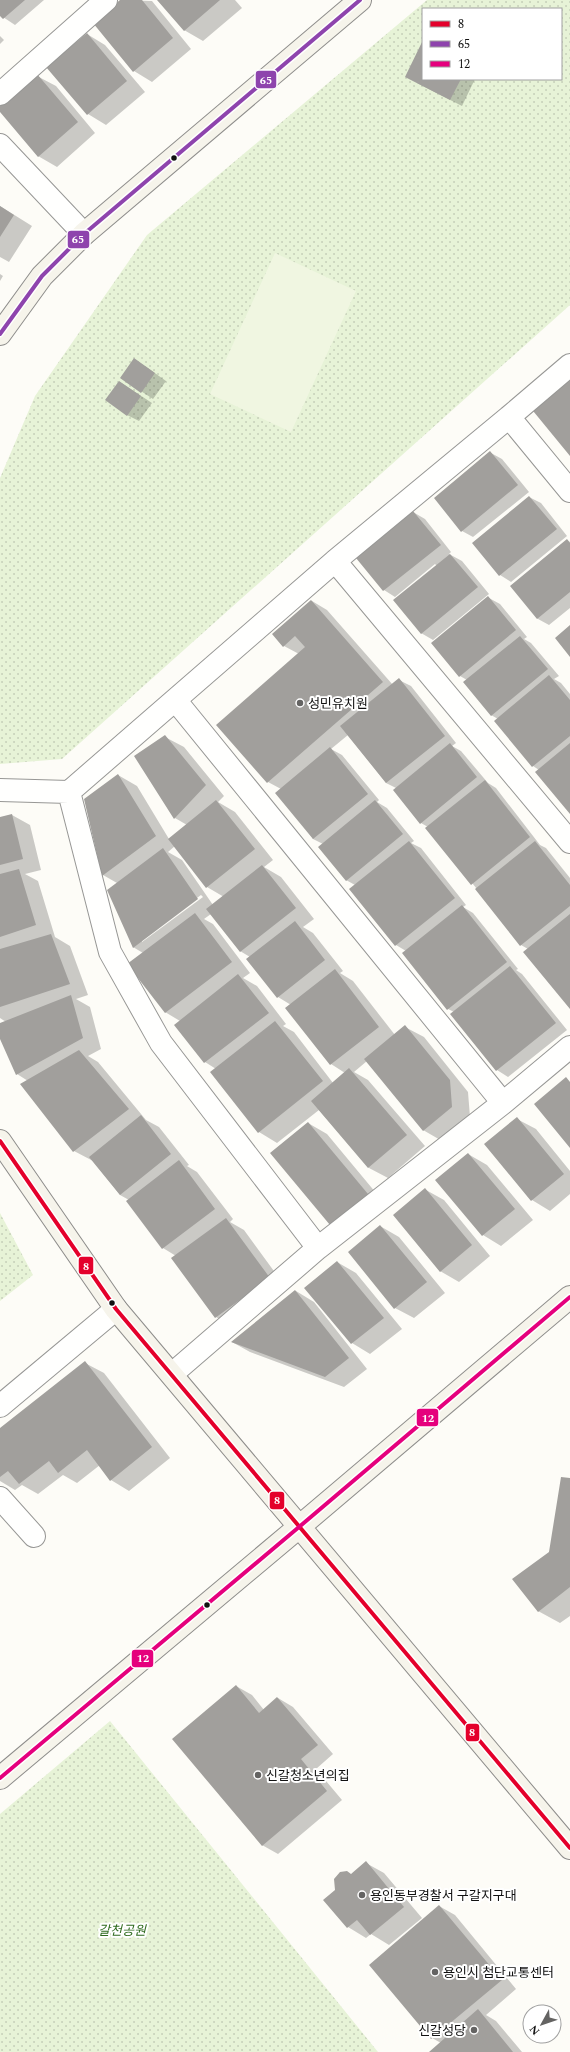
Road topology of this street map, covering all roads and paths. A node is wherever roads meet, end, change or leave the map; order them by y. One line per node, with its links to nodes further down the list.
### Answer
1 (106, 0): 3 (street)
2 (360, 0): 5 (street)
3 (0, 94)
4 (0, 145): 5 (street)
5 (84, 234): 6 (street)
6 (0, 334)
7 (570, 365): 8 (street)
8 (509, 417): 9 (street); 10 (street)
9 (570, 491)
10 (335, 561): 11 (street); 14 (street)
11 (176, 700): 13 (street); 16 (street)
12 (0, 790): 13 (street)
13 (69, 792): 18 (street)
14 (570, 842)
15 (570, 1047): 16 (street)
16 (503, 1103): 18 (street)
17 (0, 1141): 20 (street)
18 (318, 1248): 21 (street)
19 (570, 1296): 24 (street)
20 (116, 1309): 21 (street); 22 (street)
21 (172, 1374): 24 (street)
22 (0, 1406)
23 (0, 1498): 25 (street)
24 (299, 1527): 26 (street); 27 (street)
25 (34, 1536)
26 (0, 1778)
27 (570, 1848)

